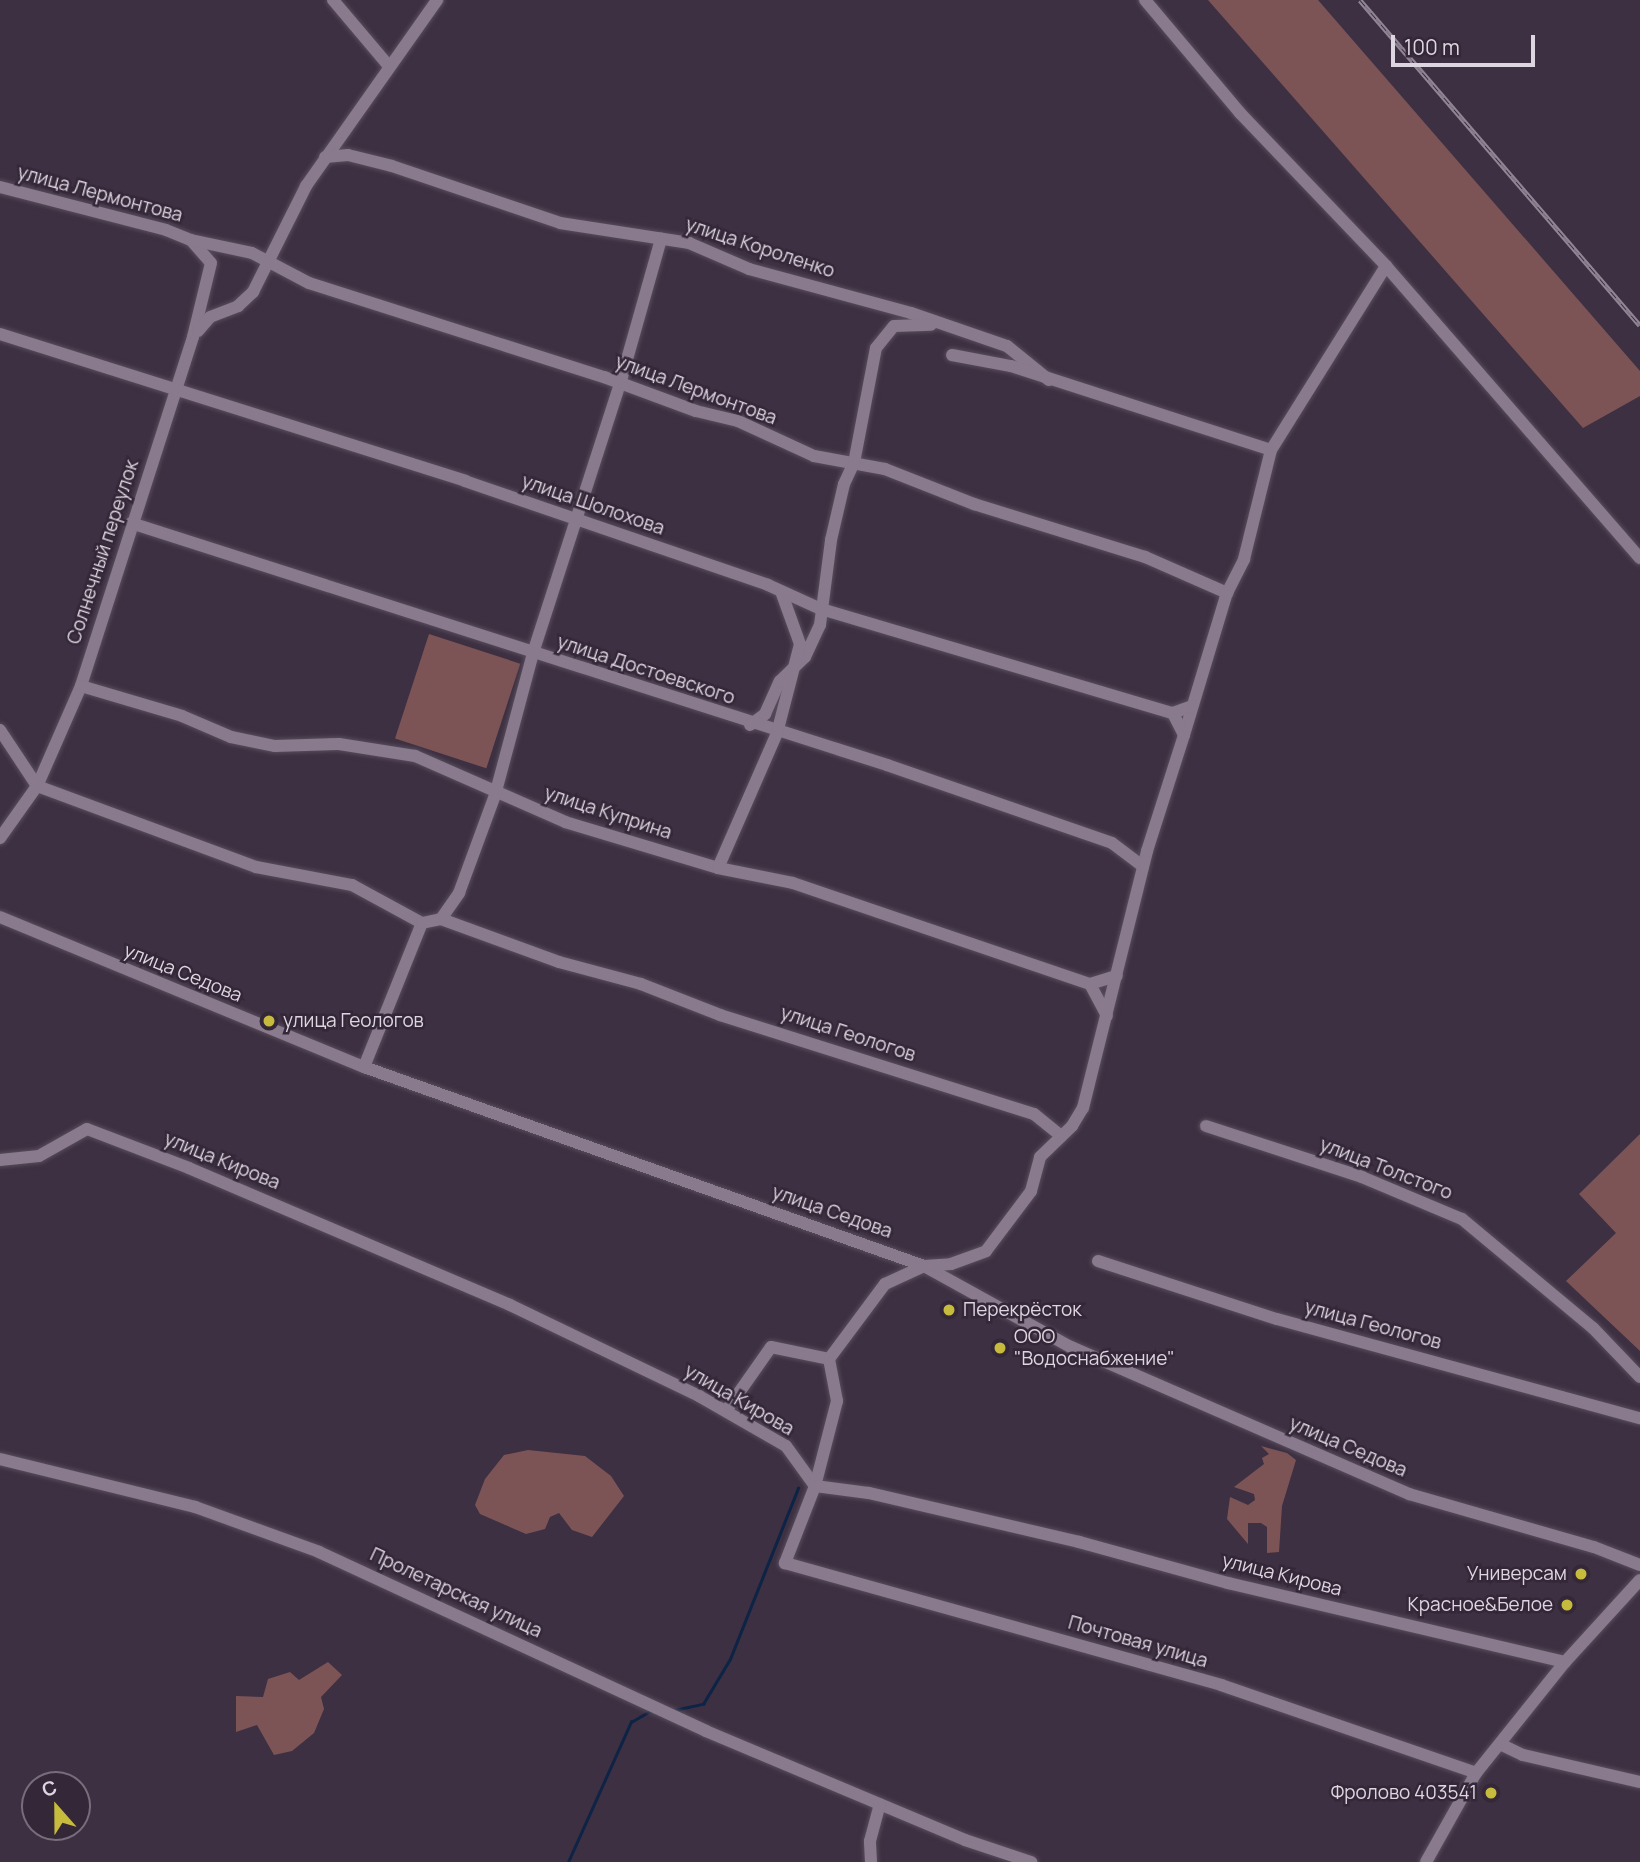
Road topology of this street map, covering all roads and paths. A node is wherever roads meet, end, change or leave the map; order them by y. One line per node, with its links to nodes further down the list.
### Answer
1 (333, 0): 4 (street)
2 (437, 0): 4 (street)
3 (1145, 0): 11 (street)
4 (387, 64): 5 (street)
5 (325, 157): 7 (street, улица Короленко); 9 (street)
6 (0, 187): 8 (street, улица Лермонтова)
7 (661, 239): 12 (street, улица Короленко); 17 (street)
8 (191, 240): 9 (street, улица Лермонтова); 10 (street, улица Лермонтова)
9 (271, 261): 14 (street); 17 (street, улица Лермонтова)
10 (211, 263): 14 (street, Солнечный переулок)
11 (1386, 266): 19 (street); 23 (street)
12 (963, 331): 16 (street, улица Короленко); 20 (street)
13 (0, 334): 18 (street, улица Шолохова)
14 (193, 337): 18 (street, Солнечный переулок)
15 (952, 355): 16 (street, улица Короленко)
16 (1049, 380): 19 (street, улица Короленко)
17 (620, 384): 20 (street, улица Лермонтова); 21 (street)
18 (177, 389): 21 (street, улица Шолохова); 22 (street, Солнечный переулок)
19 (1271, 450): 24 (street)
20 (854, 463): 24 (street, улица Лермонтова); 26 (street)
21 (576, 522): 25 (street, улица Шолохова); 27 (street)
22 (131, 523): 27 (street, улица Достоевского); 29 (street, Солнечный переулок)
23 (1640, 558)
24 (1227, 593): 30 (street)
25 (782, 594): 26 (street, улица Шолохова); 28 (street)
26 (821, 608): 28 (street); 31 (street, улица Шолохова)
27 (533, 653): 32 (street, улица Достоевского); 37 (street)
28 (794, 671): 32 (street); 34 (street)
29 (81, 686): 36 (street, Солнечный переулок); 37 (street, улица Куприна)
30 (1192, 706): 31 (street); 35 (street)
31 (1173, 713): 35 (street)
32 (750, 725): 34 (street, улица Достоевского)
33 (0, 730): 36 (street)
34 (777, 733): 39 (street, улица Достоевского); 40 (street)
35 (1184, 735): 39 (street)
36 (37, 786): 38 (street, Солнечный переулок); 43 (street)
37 (495, 795): 40 (street, улица Куприна); 42 (street)
38 (0, 838)
39 (1143, 866): 44 (street)
40 (718, 869): 45 (street, улица Куприна)
41 (0, 917): 47 (street, улица Седова)
42 (441, 919): 43 (street); 49 (street, улица Геологов)
43 (422, 923): 47 (street)
44 (1117, 975): 45 (street); 46 (street)
45 (1090, 985): 46 (street)
46 (1107, 1016): 49 (street)
47 (364, 1067): 53 (street, улица Седова)
48 (1206, 1126): 56 (street, улица Толстого)
49 (1059, 1134): 52 (street)
50 (0, 1160): 57 (street, улица Кирова)
51 (1098, 1261): 58 (street, улица Геологов)
52 (951, 1264): 53 (street); 54 (street)
53 (924, 1266): 54 (street, улица Седова); 55 (street)
54 (951, 1279): 61 (street, улица Седова)
55 (829, 1359): 57 (street); 60 (street)
56 (1640, 1377)
57 (726, 1410): 60 (street, улица Кирова)
58 (1640, 1418)
59 (0, 1459): 67 (street, Пролетарская улица)
60 (815, 1486): 63 (street, улица Кирова); 65 (street, Почтовая улица)
61 (1640, 1565)
62 (1640, 1580): 63 (street)
63 (1565, 1662): 64 (street)
64 (1500, 1744): 65 (street); 66 (street)
65 (1476, 1773): 70 (street)
66 (1640, 1782)
67 (880, 1804): 68 (street); 69 (street, Пролетарская улица)
68 (871, 1862)
69 (1031, 1862)
70 (1426, 1862)

